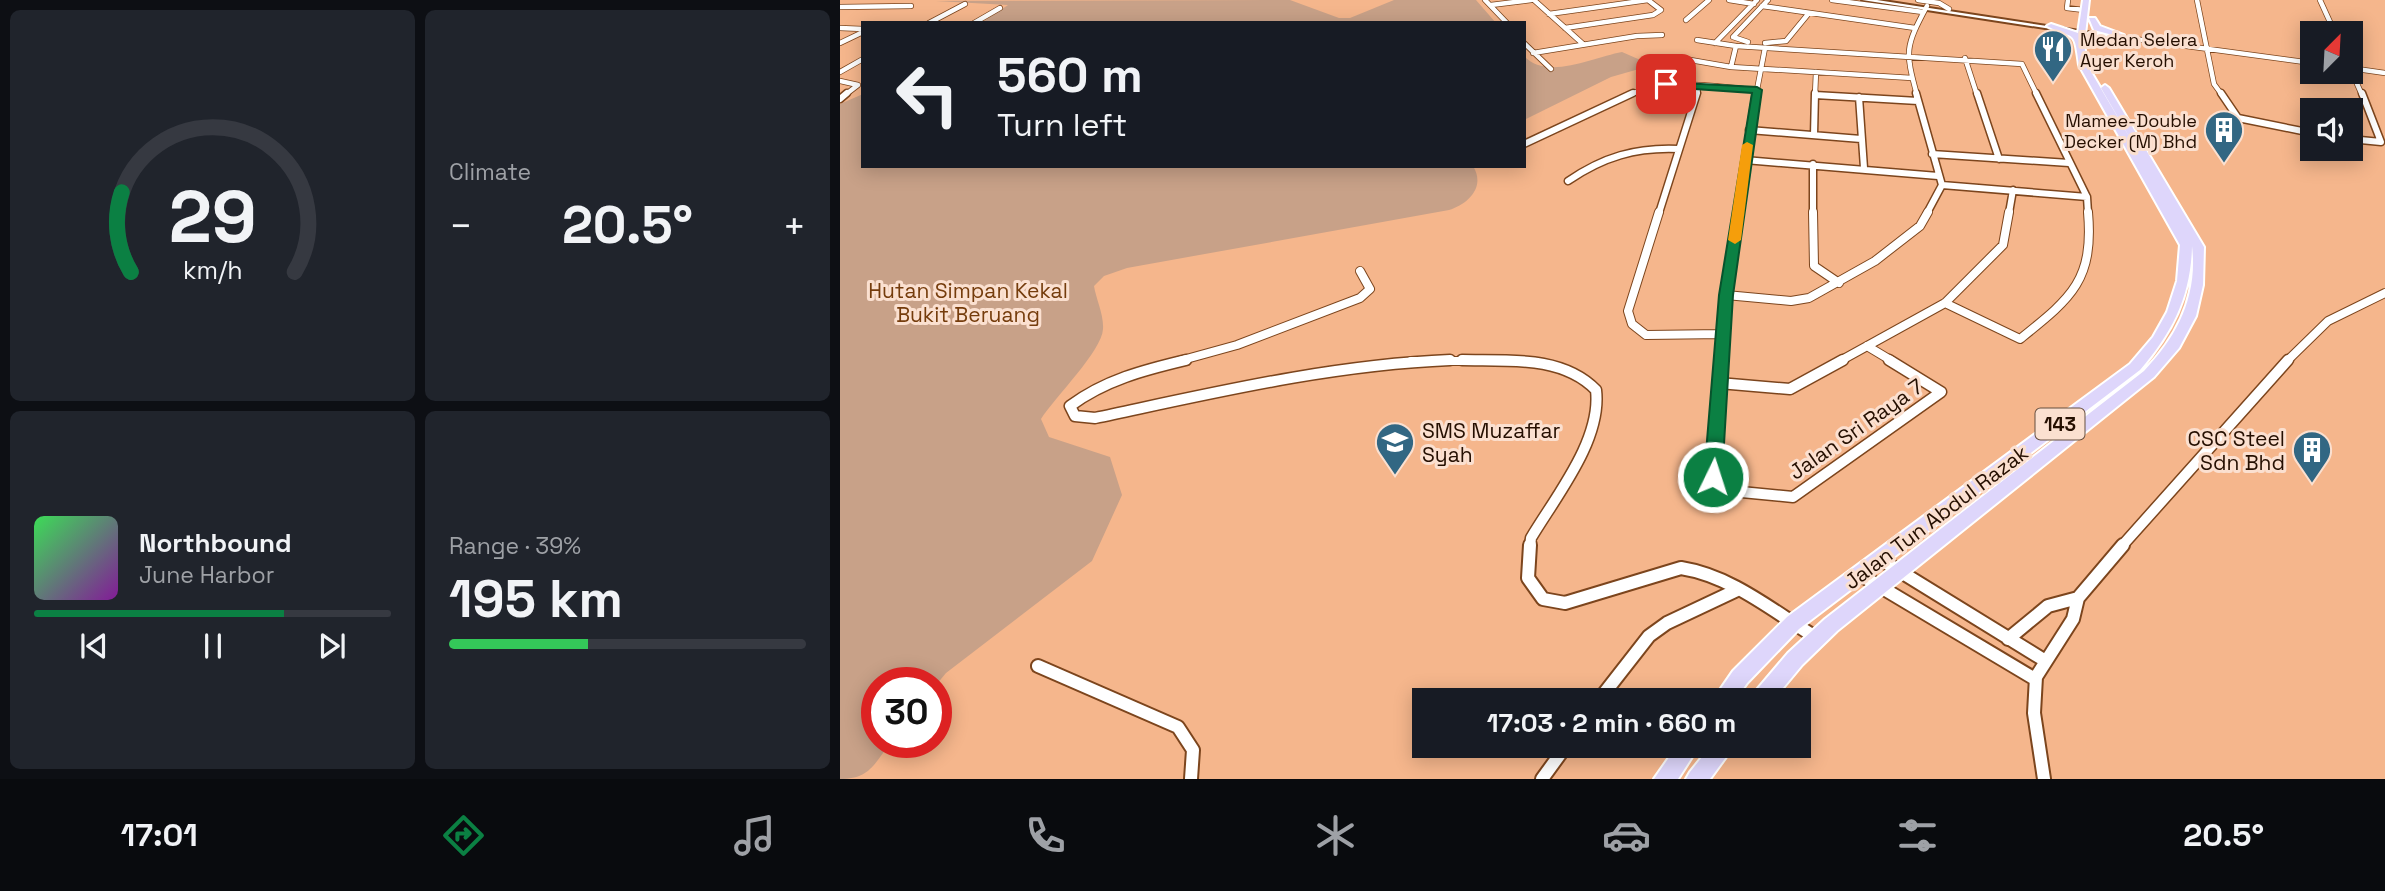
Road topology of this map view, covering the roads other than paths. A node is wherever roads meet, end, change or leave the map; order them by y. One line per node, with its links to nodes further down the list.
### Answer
1 (1486, 0): 18 (street)
2 (1532, 0): 18 (street); 27 (street)
3 (1709, 0): 28 (street)
4 (1729, 0): 16 (street)
5 (1768, 0): 20 (street)
6 (1832, 0): 23 (street)
7 (1866, 0): 14 (main road)
8 (1918, 0): 15 (street)
9 (2068, 0): 25 (street)
10 (2086, 0): 25 (highway, Jalan Tun Abdul Razak / 143)
11 (2095, 0): 29 (highway, Jalan Tun Abdul Razak / 143)
12 (2197, 0): 50 (street)
13 (2320, 0): 33 (street)
14 (1881, 1): 23 (main road)
15 (1940, 1): 24 (street)
16 (1756, 2): 45 (street)
17 (965, 4): 30 (street)
18 (1491, 5): 32 (street)
19 (911, 6): 21 (street)
20 (1762, 6): 26 (street); 26 (street)
21 (840, 7)
22 (1000, 8): 31 (street)
23 (1925, 9): 24 (main road); 34 (main road); 37 (street)
24 (1949, 9): 34 (main road)
25 (2084, 10): 40 (highway, Jalan Tun Abdul Razak / 143)
26 (1809, 13): 37 (street)
27 (1549, 14): 36 (street); 36 (street)
28 (1686, 20)
29 (2092, 20): 40 (highway, Jalan Tun Abdul Razak / 143); 42 (highway)
30 (933, 21)
31 (977, 21)
32 (1505, 21)
33 (2330, 21)
34 (2052, 26): 40 (highway); 40 (highway)
35 (840, 28): 38 (street)
36 (1565, 28): 46 (street)
37 (1915, 28): 52 (street)
38 (861, 30)
39 (861, 31): 44 (street)
40 (2085, 33): 42 (highway); 100 (highway, Jalan Tun Abdul Razak / 143); 101 (highway, Jalan Tun Abdul Razak / 143)
41 (1662, 35): 46 (street)
42 (2117, 36): 50 (street)
43 (1697, 40): 45 (street)
44 (840, 43)
45 (1715, 43): 48 (street)
46 (1583, 44): 51 (street)
47 (1526, 45): 51 (street)
48 (1736, 46): 49 (street); 57 (street)
49 (1765, 48): 52 (street); 59 (street)
50 (2206, 48): 56 (street); 74 (street)
51 (1533, 53): 58 (street)
52 (1906, 56): 54 (street); 64 (street)
53 (1672, 57): 57 (street)
54 (1965, 58): 81 (street); 83 (street)
55 (861, 60): 61 (street)
56 (2300, 61)
57 (1731, 66): 59 (street)
58 (1551, 69)
59 (1762, 69): 62 (street); 68 (street)
60 (2363, 70): 63 (street)
61 (840, 72)
62 (1816, 72): 64 (street); 69 (street)
63 (2385, 73)
64 (1912, 78): 72 (street)
65 (840, 81): 71 (street)
66 (2357, 84): 77 (street)
67 (1699, 86): 68 (street); 78 (street); 79 (street)
68 (1757, 90): 73 (street)
69 (1815, 95): 70 (street); 75 (street)
70 (1859, 97): 72 (street); 76 (street)
71 (840, 99)
72 (1918, 101): 80 (street)
73 (1749, 130): 75 (street); 82 (street)
74 (2300, 131)
75 (1814, 135): 76 (street)
76 (1861, 139): 85 (street)
77 (2363, 141)
78 (1526, 143)
79 (1679, 149): 87 (street); 96 (street)
80 (1932, 154): 81 (street); 86 (street)
81 (2000, 159): 83 (street)
82 (1745, 160): 84 (street); 94 (street)
83 (2069, 163): 90 (street)
84 (1813, 164): 85 (street); 92 (street)
85 (1864, 168): 86 (street)
86 (1938, 176): 88 (street)
87 (1567, 181)
88 (1942, 185): 89 (street); 92 (street)
89 (2013, 191): 90 (street); 95 (street)
90 (2087, 197): 95 (street)
91 (1360, 271): 104 (street)
92 (1839, 283): 94 (street)
93 (2385, 293): 105 (street)
94 (1726, 295): 96 (street)
95 (1945, 303): 97 (street)
96 (1723, 334): 98 (street)
97 (1867, 346): 98 (street); 99 (street)
98 (1719, 383): 99 (street, Jalan Sri Raya 7)
99 (1941, 392)
100 (1880, 559): 101 (street); 102 (highway, Jalan Tun Abdul Razak / 143)
101 (1900, 572): 103 (highway, Jalan Tun Abdul Razak / 143); 108 (street)
102 (1859, 574): 103 (street); 106 (highway, Jalan Tun Abdul Razak / 143)
103 (1880, 587): 107 (highway, Jalan Tun Abdul Razak / 143); 111 (street)
104 (1737, 590): 106 (street); 112 (street)
105 (2078, 598): 108 (street); 109 (street)
106 (1793, 623): 107 (street); 113 (highway, Jalan Tun Abdul Razak / 143)
107 (1817, 638): 114 (highway, Jalan Tun Abdul Razak / 143)
108 (2008, 639): 109 (street)
109 (2044, 660): 111 (street)
110 (1038, 666): 118 (street)
111 (2035, 679): 122 (street)
112 (1608, 688)
113 (1732, 688)
114 (1771, 688)
115 (1557, 758): 119 (street)
116 (1680, 758): 120 (highway)
117 (1714, 758): 121 (highway)
118 (1191, 779)
119 (1542, 779)
120 (1665, 779)
121 (1697, 779)
122 (2044, 779)

